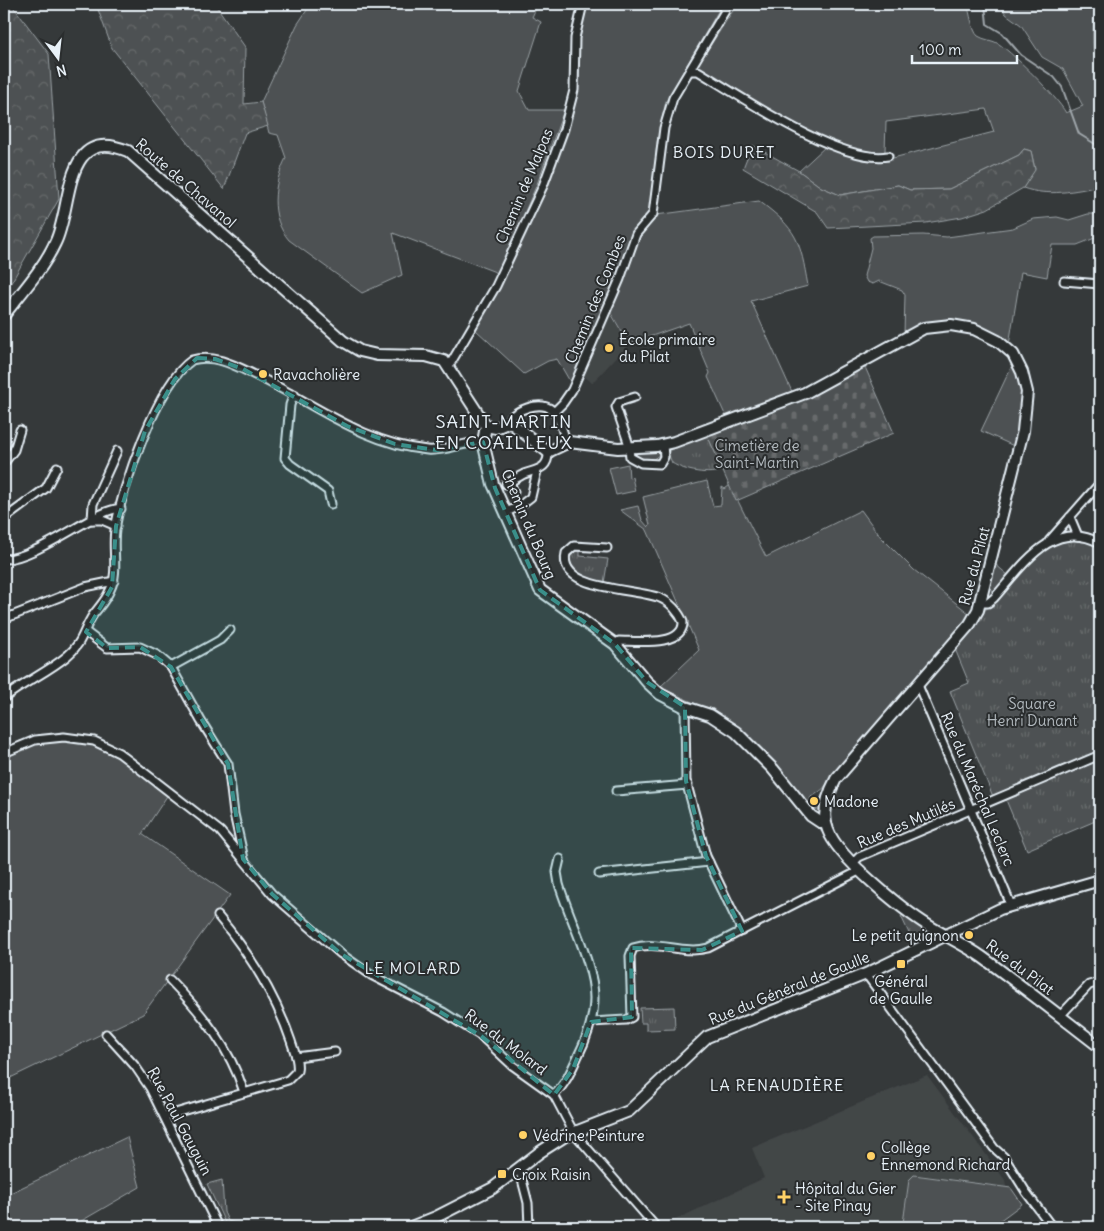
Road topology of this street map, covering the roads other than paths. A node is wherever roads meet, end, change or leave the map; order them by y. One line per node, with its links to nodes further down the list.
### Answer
1 (584, 4): 8 (street, Chemin de Malpas)
2 (721, 4): 3 (street, Chemin des Combes)
3 (690, 71): 4 (street); 11 (street, Chemin des Combes)
4 (888, 156)
5 (1064, 281): 6 (street)
6 (1100, 284)
7 (4, 315): 8 (street, Route de Chavanol)
8 (449, 366): 13 (street)
9 (294, 394): 15 (street); 26 (street); 27 (street)
10 (635, 396): 18 (street)
11 (554, 412): 12 (street); 16 (street)
12 (507, 422): 13 (street); 20 (street)
13 (486, 426): 15 (street, Chemin du Bourg)
14 (20, 430): 21 (street)
15 (484, 442): 28 (street, Chemin du Bourg)
16 (566, 443): 18 (street, Rue du Pilat); 20 (street)
17 (664, 445): 18 (street, Rue du Pilat); 18 (street); 39 (street, Rue du Pilat)
18 (629, 448)
19 (117, 451): 31 (street)
20 (548, 452): 23 (street)
21 (4, 463)
22 (57, 467): 30 (street)
23 (537, 471): 25 (street); 28 (street)
24 (1100, 483): 29 (street)
25 (514, 492)
26 (331, 504)
27 (121, 509): 31 (street); 32 (street)
28 (506, 512): 43 (street, Chemin du Bourg)
29 (1070, 517): 33 (street); 34 (street)
30 (4, 519)
31 (92, 520): 32 (street); 37 (street)
32 (116, 526): 38 (street)
33 (1078, 536): 34 (street); 35 (street)
34 (1049, 542): 39 (street)
35 (1100, 543)
36 (607, 548): 43 (street)
37 (4, 559)
38 (114, 581): 40 (street); 42 (street)
39 (981, 603): 45 (street, Rue du Pilat)
40 (4, 619)
41 (230, 630): 44 (street)
42 (86, 632): 44 (street); 46 (street)
43 (615, 644): 47 (street, Chemin du Bourg)
44 (172, 667): 54 (street)
45 (918, 685): 52 (street, Rue du Maréchal Leclerc); 53 (street, Rue du Pilat)
46 (4, 698)
47 (685, 707): 50 (street); 53 (street, Chemin du Bourg)
48 (4, 753): 54 (street, Rue du Molard)
49 (1100, 755): 52 (street, Rue des Mutilés)
50 (688, 785): 51 (street); 56 (street)
51 (616, 791)
52 (972, 810): 57 (street, Rue des Mutilés); 61 (street, Rue du Maréchal Leclerc)
53 (825, 822): 57 (street, Rue du Pilat)
54 (243, 859): 75 (street, Rue du Molard)
55 (560, 859): 69 (street)
56 (709, 862): 59 (street); 63 (street)
57 (853, 863): 58 (street, Rue du Pilat)
58 (861, 870): 63 (street); 64 (street, Rue du Pilat)
59 (599, 874)
60 (1100, 880): 61 (street, Rue du Général de Gaulle)
61 (1011, 905): 64 (street, Rue du Général de Gaulle)
62 (218, 916): 73 (street)
63 (742, 931): 69 (street)
64 (948, 936): 65 (street, Rue du Général de Gaulle); 68 (street, Rue du Pilat)
65 (866, 974): 77 (street, Rue du Général de Gaulle); 83 (street)
66 (170, 980): 74 (street)
67 (1100, 982): 68 (street)
68 (1060, 1016): 71 (street, Rue du Pilat)
69 (591, 1022): 75 (street)
70 (106, 1034): 76 (street, Rue Paul Gauguin)
71 (1100, 1047)
72 (335, 1052): 73 (street)
73 (296, 1057): 74 (street)
74 (244, 1092): 76 (street)
75 (554, 1095): 77 (street, Rue du Molard)
76 (165, 1116): 79 (street, Rue Paul Gauguin)
77 (574, 1132): 78 (street, Rue du Général de Gaulle); 82 (street, Rue du Molard)
78 (519, 1168): 80 (street, Rue du Général de Gaulle); 81 (street)
79 (218, 1227)
80 (411, 1227)
81 (529, 1227)
82 (656, 1227)
83 (1052, 1227)

